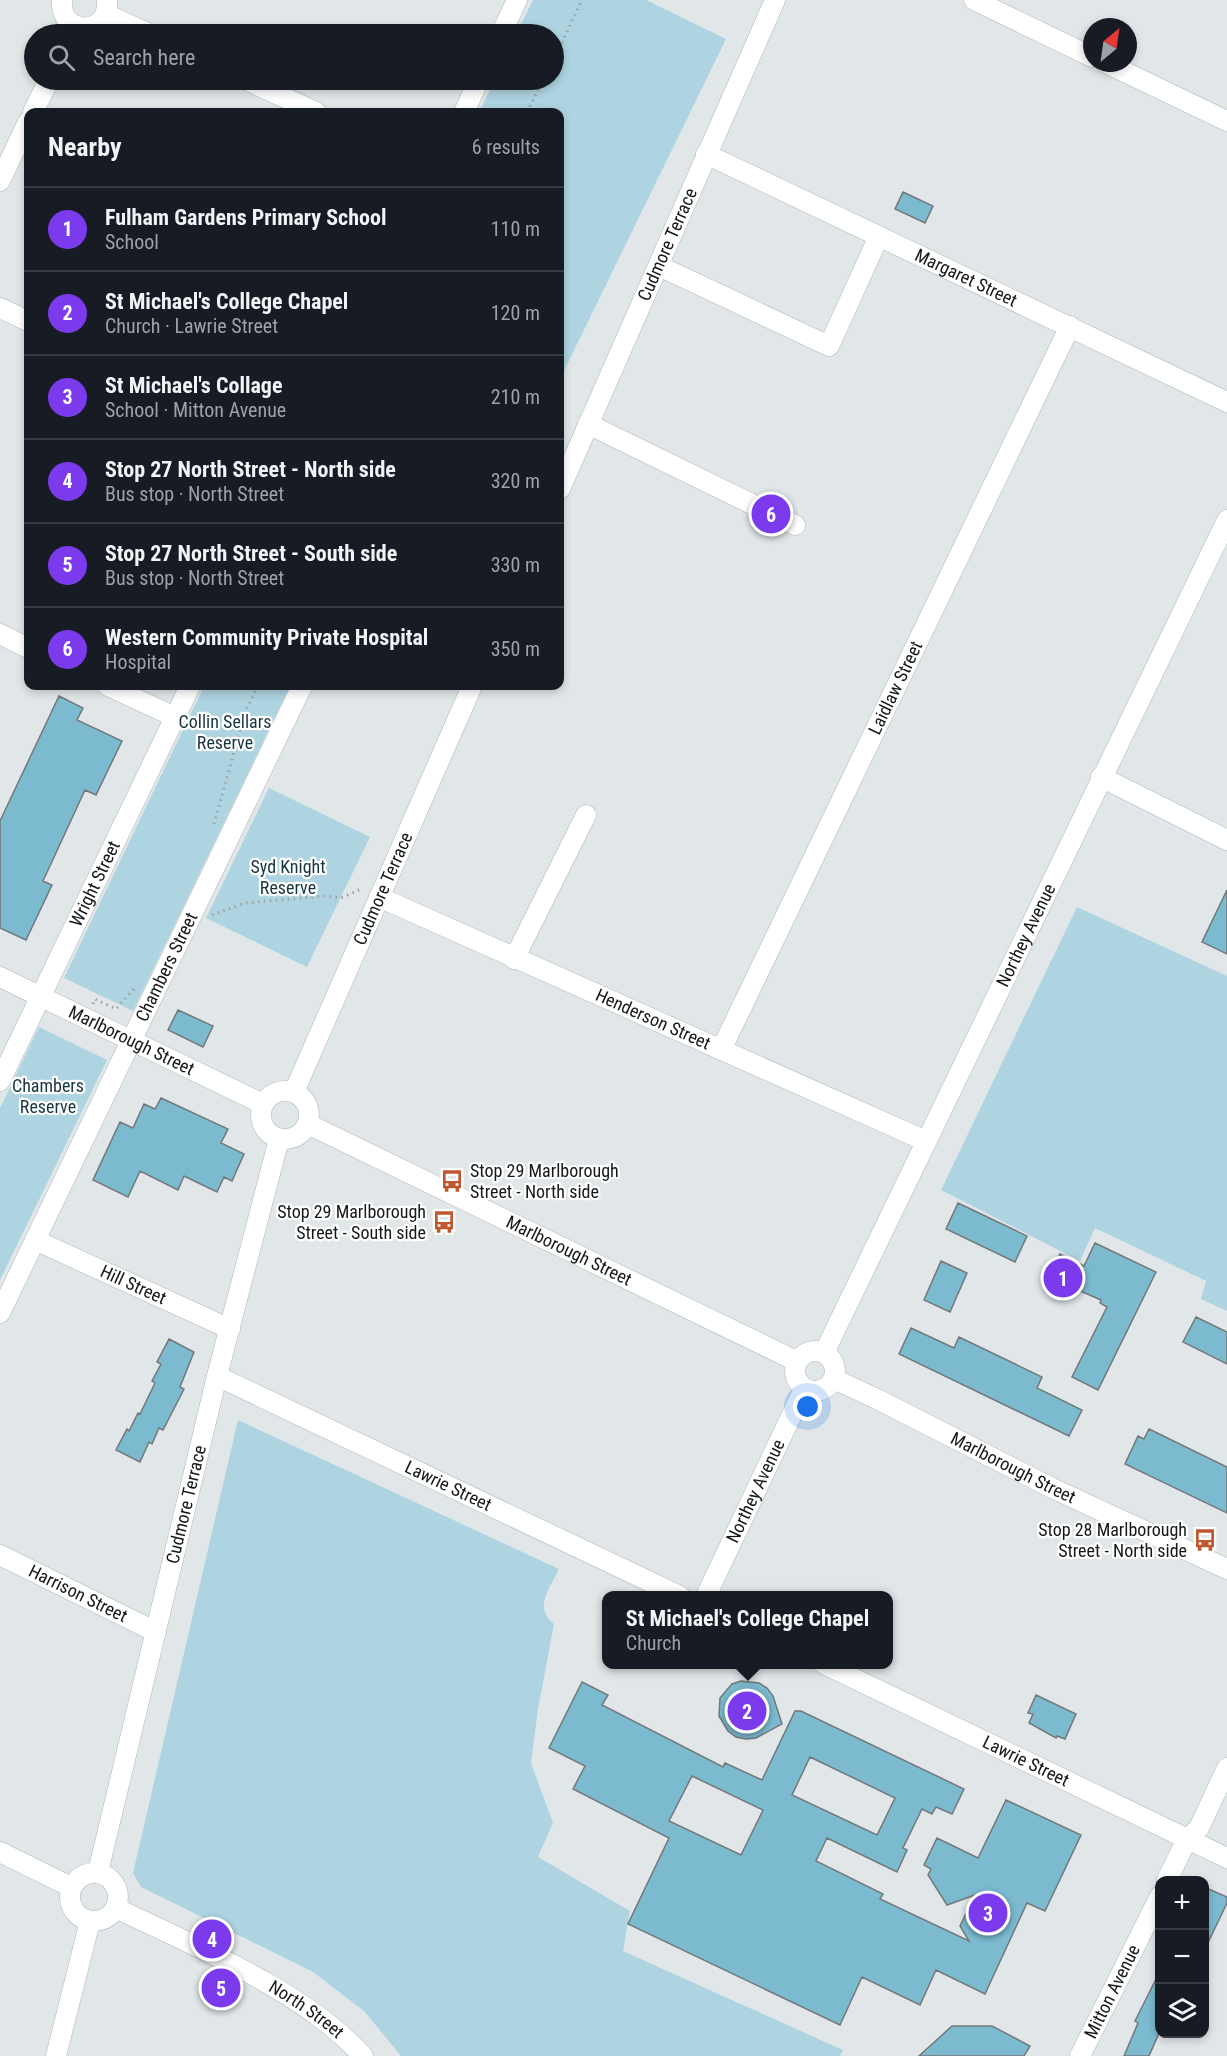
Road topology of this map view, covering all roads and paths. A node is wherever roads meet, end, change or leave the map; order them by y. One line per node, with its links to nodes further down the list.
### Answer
1 (62, 0): 7 (street)
2 (517, 0): 10 (street)
3 (582, 0): 11 (path)
4 (775, 0): 25 (street, Cudmore Terrace)
5 (974, 0): 12 (street)
6 (107, 7): 8 (street); 9 (street)
7 (69, 24)
8 (97, 24)
9 (134, 24)
10 (506, 24)
11 (564, 38)
12 (1083, 53)
13 (1125, 72): 22 (street)
14 (44, 90): 18 (street)
15 (268, 90): 19 (street)
16 (474, 90): 20 (street)
17 (538, 90): 21 (path)
18 (35, 108)
19 (307, 108)
20 (466, 108)
21 (529, 108)
22 (1227, 121)
23 (24, 127): 24 (street)
24 (7, 147): 26 (street)
25 (706, 154): 27 (street, Margaret Street); 28 (street, Cudmore Terrace)
26 (0, 181)
27 (879, 237): 28 (street); 31 (street, Margaret Street)
28 (658, 266): 33 (street, Cudmore Terrace)
29 (0, 308): 30 (street)
30 (24, 319)
31 (1070, 326): 32 (street, Margaret Street); 57 (street, Laidlaw Street)
32 (1227, 402)
33 (588, 424): 34 (street, Cudmore Terrace); 36 (street)
34 (564, 480)
35 (1227, 520): 45 (street, Northey Avenue)
36 (795, 525)
37 (0, 634): 38 (street)
38 (24, 646)
39 (117, 690): 44 (street)
40 (188, 690): 44 (street, Wright Street)
41 (256, 690): 47 (path)
42 (300, 690): 50 (street, Chambers Street)
43 (470, 690): 49 (street, Cudmore Terrace)
44 (174, 717): 54 (street, Wright Street)
45 (1101, 777): 48 (street); 63 (street, Northey Avenue)
46 (586, 815): 51 (street)
47 (213, 827)
48 (1227, 840)
49 (379, 897): 50 (path); 51 (street, Henderson Street); 59 (street, Cudmore Terrace)
50 (193, 910): 56 (street, Chambers Street)
51 (514, 959): 57 (street, Henderson Street)
52 (0, 976): 54 (street, Marlborough Street)
53 (137, 986): 55 (path)
54 (40, 996): 56 (street, Marlborough Street); 58 (street, Wright Street)
55 (93, 1004)
56 (131, 1041): 60 (street, Marlborough Street); 64 (street, Chambers Street)
57 (721, 1050): 63 (street, Henderson Street)
58 (0, 1081)
59 (294, 1092): 60 (street); 61 (street)
60 (263, 1104): 62 (street)
61 (308, 1124): 62 (street); 68 (street, Marlborough Street)
62 (279, 1139): 66 (street, Cudmore Terrace)
63 (926, 1141): 67 (street, Northey Avenue)
64 (35, 1240): 65 (street, Chambers Street); 66 (street, Hill Street)
65 (0, 1313)
66 (230, 1329): 69 (street, Cudmore Terrace)
67 (824, 1353): 68 (street); 70 (street)
68 (796, 1361): 71 (street)
69 (218, 1376): 74 (street, Lawrie Street); 76 (street, Cudmore Terrace)
70 (834, 1379): 71 (street); 73 (street, Marlborough Street)
71 (804, 1389): 75 (street, Northey Avenue)
72 (0, 1555): 76 (street, Harrison Street)
73 (1227, 1569)
74 (670, 1591)
75 (708, 1591)
76 (156, 1632): 82 (street, Cudmore Terrace)
77 (832, 1669): 79 (street, Lawrie Street)
78 (1227, 1768): 79 (street)
79 (1187, 1839): 81 (street, Lawrie Street); 83 (street)
80 (0, 1852): 84 (street)
81 (1227, 1858)
82 (98, 1872): 84 (street); 86 (street)
83 (1169, 1876)
84 (71, 1887): 87 (street)
85 (1155, 1906): 90 (street, Mitton Avenue)
86 (116, 1908): 87 (street); 89 (street, North Street)
87 (90, 1921): 88 (street)
88 (56, 2056)
89 (363, 2056)
90 (1080, 2056)

